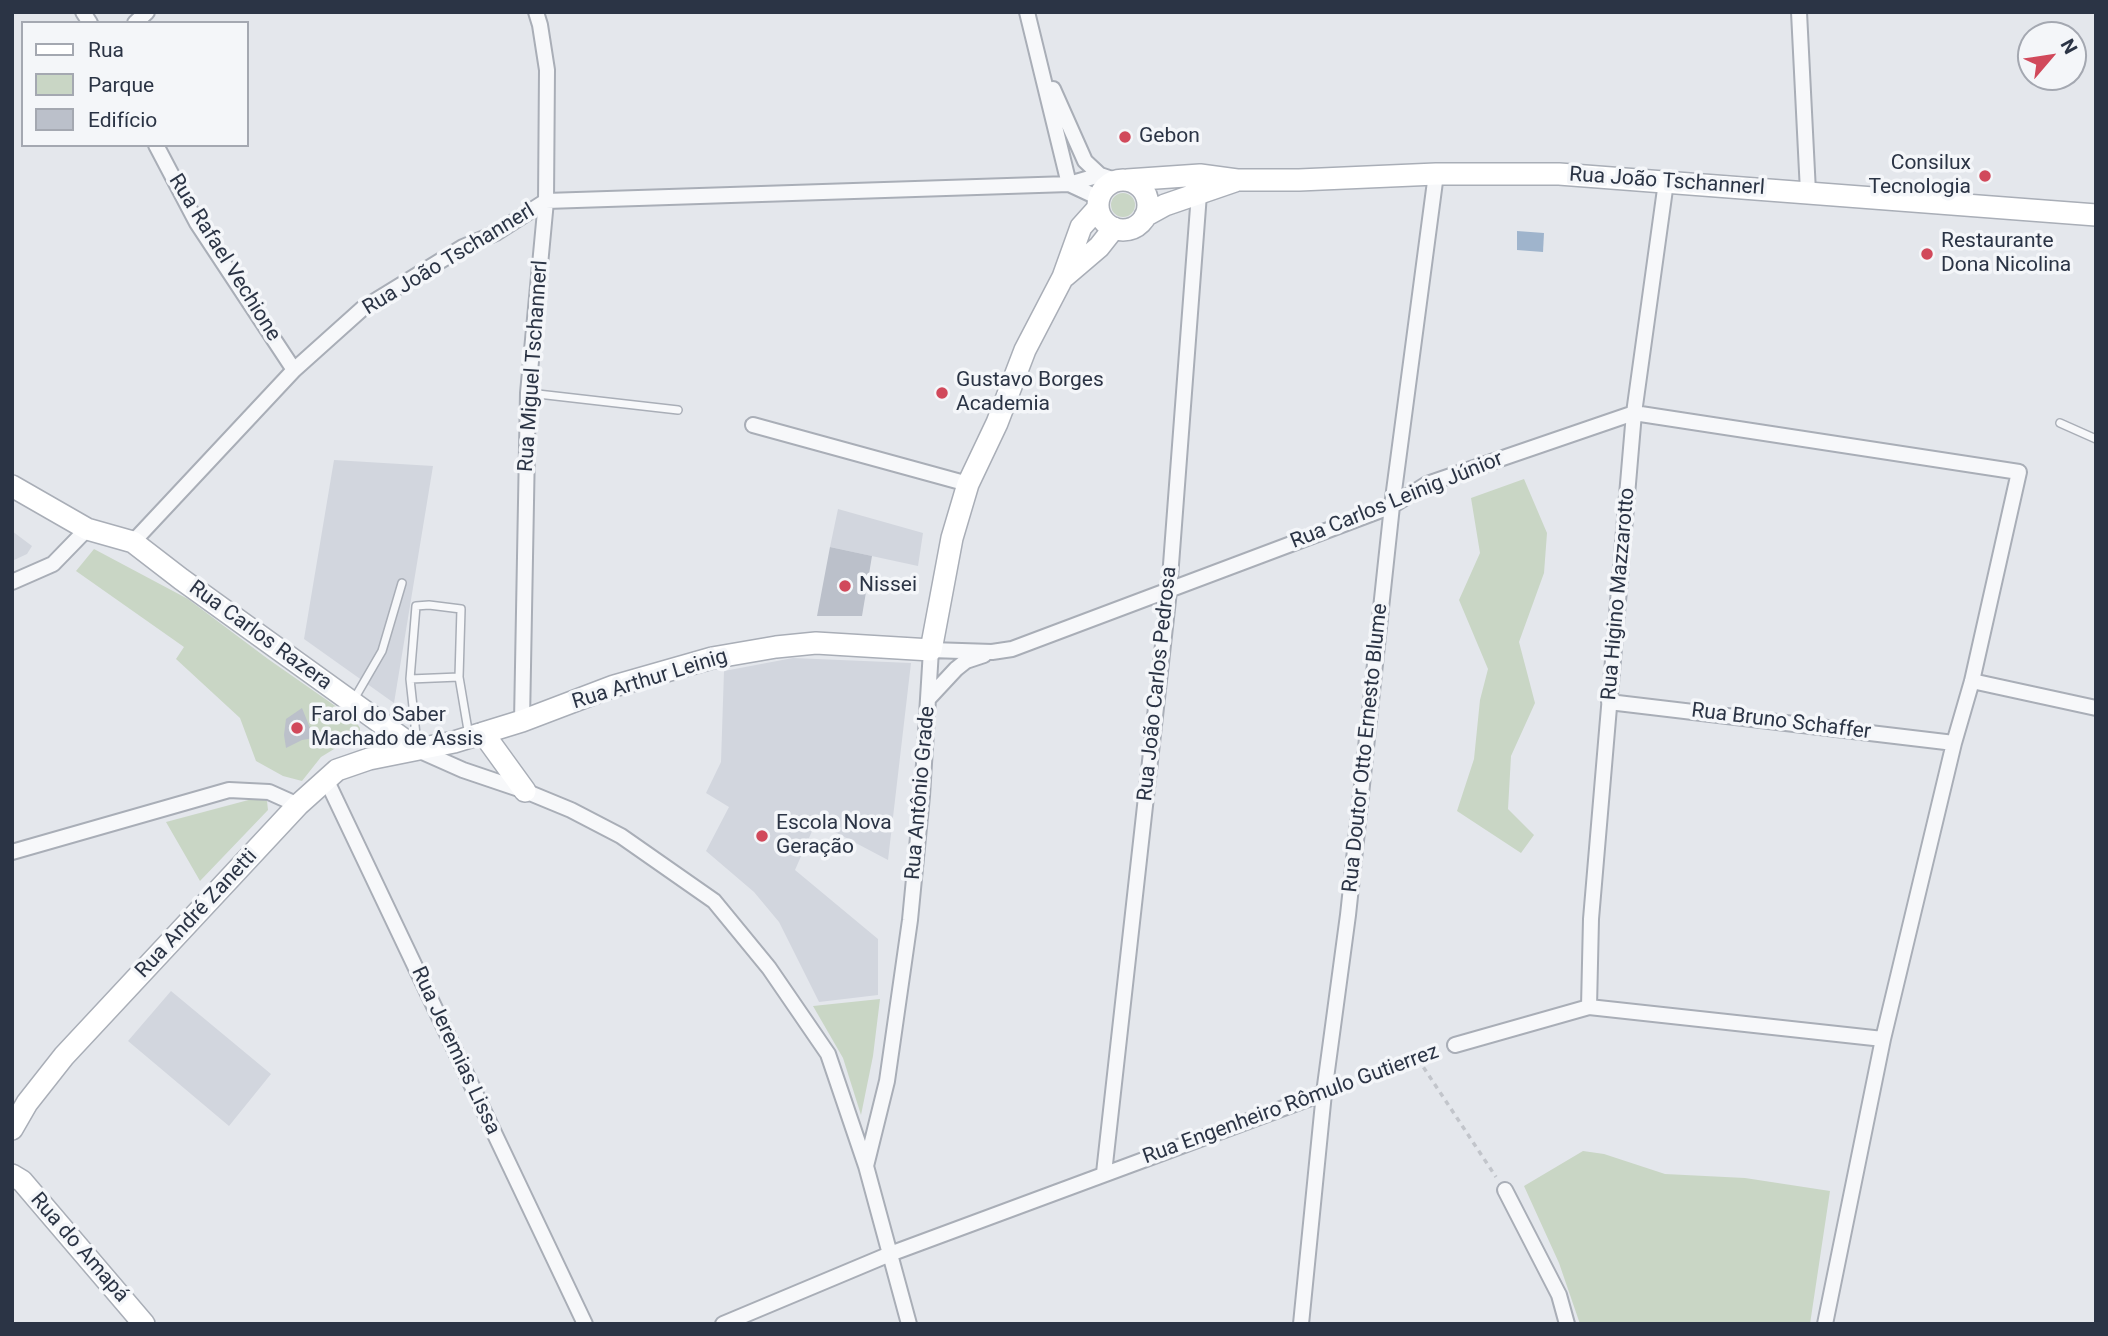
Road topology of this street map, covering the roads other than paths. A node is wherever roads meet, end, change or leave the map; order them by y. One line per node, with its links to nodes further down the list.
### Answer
1 (536, 12): 13 (street, Rua Miguel Tschannerl)
2 (1027, 12): 4 (street)
3 (1799, 12): 11 (street)
4 (1036, 49): 7 (street); 10 (street)
5 (157, 147): 19 (street, Rua Rafael Vechione)
6 (1436, 174): 8 (main road, Rua João Tschannerl); 9 (main road, Rua João Tschannerl); 28 (street, Rua Doutor Otto Ernesto Blume)
7 (1115, 179): 8 (main road, Rua João Tschannerl); 10 (street, Rua João Tschannerl); 14 (main road); 16 (main road)
8 (1237, 180): 12 (main road, Rua João Tschannerl)
9 (1666, 182): 11 (main road, Rua João Tschannerl); 22 (street, Rua Higino Mazzarotto)
10 (1069, 184): 13 (street, Rua João Tschannerl); 14 (street, Rua João Tschannerl)
11 (1808, 192): 15 (main road, Rua João Tschannerl)
12 (1199, 194): 16 (main road, Rua João Tschannerl); 33 (street, Rua João Carlos Pedrosa)
13 (546, 201): 19 (street, Rua João Tschannerl); 20 (street, Rua Miguel Tschannerl)
14 (1098, 203): 17 (main road); 18 (main road, Rua Antônio Grade)
15 (2096, 215)
16 (1145, 216): 17 (main road)
17 (1114, 228): 18 (main road, Rua Antônio Grade)
18 (1063, 278): 26 (main road, Rua Antônio Grade)
19 (294, 370): 30 (street, Rua João Tschannerl)
20 (528, 393): 21 (lane); 43 (street, Rua Miguel Tschannerl)
21 (678, 410)
22 (1634, 412): 28 (street, Rua Carlos Leinig Júnior); 38 (street, Rua Carlos Leinig Júnior); 41 (street, Rua Higino Mazzarotto)
23 (2060, 423): 25 (lane)
24 (753, 425): 26 (street)
25 (2096, 439)
26 (968, 484): 34 (main road, Rua Antônio Grade)
27 (12, 486): 29 (main road, Rua Carlos Razera)
28 (1392, 506): 33 (street, Rua Carlos Leinig Júnior); 54 (street, Rua Doutor Otto Ernesto Blume)
29 (88, 529): 30 (main road, Rua Carlos Razera); 31 (street)
30 (133, 542): 40 (main road, Rua Carlos Razera)
31 (12, 582)
32 (402, 583): 40 (lane)
33 (1169, 591): 35 (street, Rua Carlos Leinig Júnior); 57 (street, Rua João Carlos Pedrosa)
34 (931, 650): 35 (street, Rua Carlos Leinig Júnior); 39 (street, Rua Antônio Grade); 43 (main road, Rua Arthur Leinig)
35 (992, 652): 39 (street, Rua Carlos Leinig Júnior)
36 (459, 677): 37 (lane); 37 (lane); 44 (lane)
37 (410, 680): 46 (lane)
38 (1972, 681): 42 (street); 45 (street)
39 (929, 698): 56 (street, Rua Antônio Grade)
40 (352, 702): 46 (main road, Rua Carlos Razera)
41 (1609, 702): 45 (street, Rua Bruno Schaffer); 51 (street, Rua Higino Mazzarotto)
42 (2096, 708)
43 (522, 721): 44 (main road, Rua Arthur Leinig)
44 (476, 735): 46 (main road, Rua Arthur Leinig); 48 (main road)
45 (1954, 743): 52 (street)
46 (417, 749): 47 (main road, Rua André Zanetti); 48 (street, Rua Carlos Razera)
47 (326, 779): 49 (main road, Rua André Zanetti); 62 (street, Rua Jeremias Lissa)
48 (525, 791): 56 (street, Rua Carlos Razera)
49 (298, 805): 50 (street); 55 (main road, Rua André Zanetti)
50 (12, 852)
51 (1589, 1007): 52 (street, Rua Engenheiro Rômulo Gutierrez); 53 (street, Rua Engenheiro Rômulo Gutierrez)
52 (1883, 1039): 67 (street)
53 (1455, 1045)
54 (1324, 1093): 57 (street, Rua Engenheiro Rômulo Gutierrez); 65 (street, Rua Doutor Otto Ernesto Blume)
55 (12, 1129)
56 (866, 1166): 60 (street, Rua Antônio Grade)
57 (1104, 1173): 60 (street, Rua Engenheiro Rômulo Gutierrez)
58 (12, 1175): 61 (main road, Rua do Amapá)
59 (1505, 1189): 66 (street)
60 (890, 1254): 63 (street, Rua Engenheiro Rômulo Gutierrez); 64 (street, Rua Antônio Grade)
61 (144, 1324)
62 (585, 1324)
63 (723, 1324)
64 (909, 1324)
65 (1301, 1324)
66 (1567, 1324)
67 (1825, 1324)

